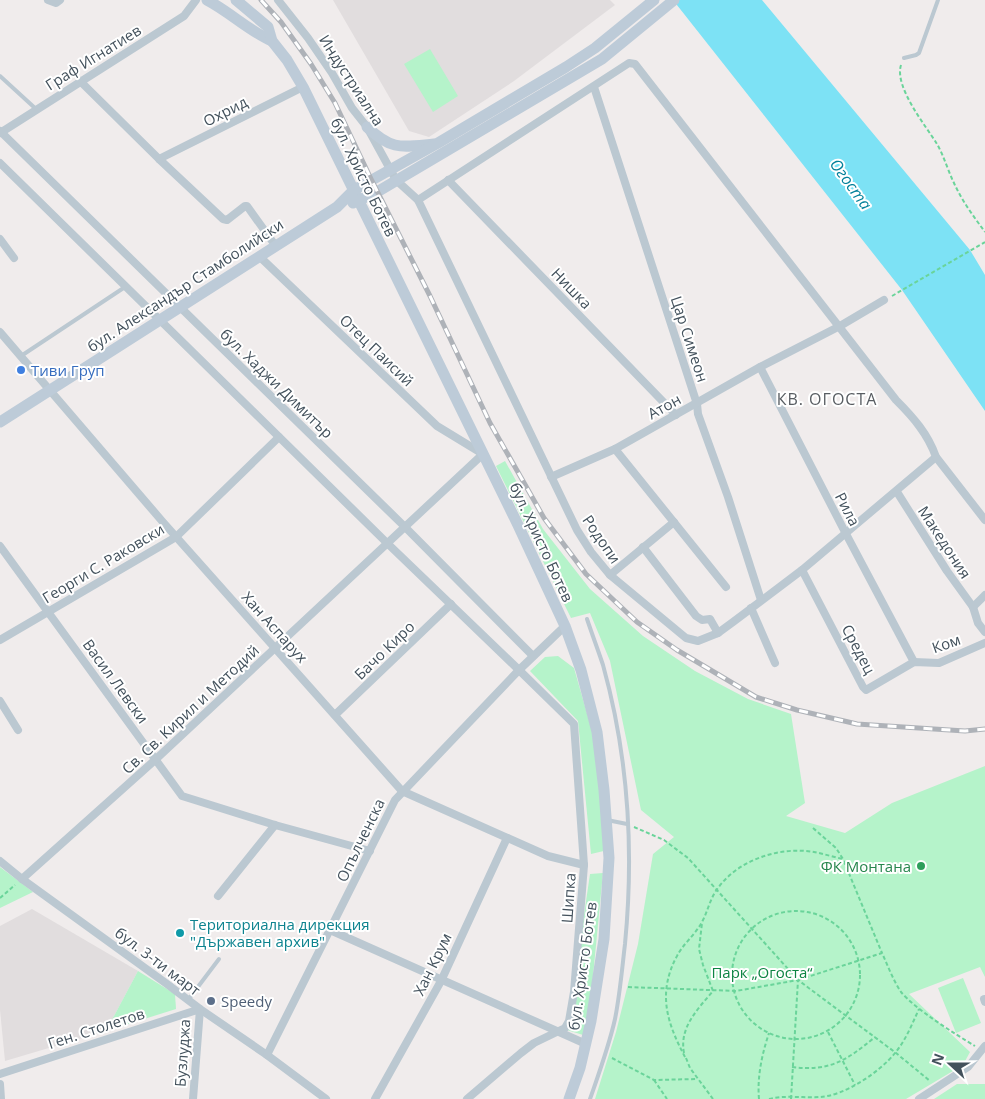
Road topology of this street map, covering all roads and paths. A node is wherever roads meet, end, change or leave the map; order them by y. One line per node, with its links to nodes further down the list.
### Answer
1 (48, 0): 2 (street)
2 (60, 0)
3 (196, 0): 13 (street, Граф Игнатиев)
4 (208, 0): 10 (main road, бул. Христо Ботев)
5 (236, 0): 10 (main road, бул. Христо Ботев)
6 (278, 0): 17 (street, Индустриална)
7 (654, 0): 19 (main road, бул. Александър Стамболийски)
8 (674, 0): 22 (main road, бул. Александър Стамболийски)
9 (938, 0): 11 (lane)
10 (272, 41): 15 (main road, бул. Христо Ботев)
11 (904, 58): 28 (path)
12 (0, 76): 16 (lane)
13 (80, 81): 16 (street, Граф Игнатиев); 20 (street)
14 (594, 86): 23 (street); 38 (street); 43 (street, Цар Симеон)
15 (303, 87): 20 (street, Охрид); 24 (main road, бул. Христо Ботев)
16 (36, 109): 18 (street, Граф Игнатиев)
17 (367, 127): 19 (main road); 22 (street, Индустриална)
18 (0, 132): 36 (street, бул. Хаджи Димитър)
19 (438, 143): 22 (main road, бул. Александър Стамболийски)
20 (158, 159): 31 (street)
21 (0, 162): 34 (street)
22 (394, 175): 24 (main road, бул. Александър Стамболийски); 25 (street, Родопи); 26 (main road, бул. Александър Стамболийски)
23 (448, 180): 25 (street); 44 (street, Нишка)
24 (354, 190): 26 (main road, бул. Христо Ботев); 27 (main road, бул. Александър Стамболийски)
25 (418, 200): 50 (street, Родопи)
26 (359, 201): 27 (main road, бул. Александър Стамболийски); 48 (main road, бул. Христо Ботев)
27 (337, 207): 31 (main road, бул. Александър Стамболийски)
28 (985, 232)
29 (0, 239): 33 (street)
30 (985, 242): 35 (path)
31 (276, 245): 32 (main road, бул. Александър Стамболийски)
32 (259, 256): 36 (main road, бул. Александър Стамболийски); 48 (street, Отец Паисий)
33 (14, 258)
34 (126, 287): 37 (street); 40 (lane)
35 (884, 300): 38 (street, Атон)
36 (181, 307): 37 (main road, бул. Александър Стамболийски); 54 (street, бул. Хаджи Димитър)
37 (161, 321): 42 (main road, бул. Александър Стамболийски); 46 (street)
38 (840, 326): 41 (street, Атон); 49 (street)
39 (0, 332): 40 (street, Хан Аспарух)
40 (21, 356): 42 (street, Хан Аспарух)
41 (760, 367): 43 (street, Атон); 55 (street, Рила)
42 (50, 389): 45 (main road, бул. Александър Стамболийски); 56 (street, Хан Аспарух)
43 (697, 404): 44 (street, Атон); 64 (street, Цар Симеон)
44 (676, 415): 47 (street, Атон)
45 (0, 422)
46 (279, 437): 56 (street, Георги С. Раковски); 57 (street)
47 (615, 449): 50 (street, Атон); 53 (street)
48 (483, 454): 54 (street, Св. Св. Кирил и Методий); 70 (main road, бул. Христо Ботев)
49 (936, 457): 51 (street, Родопи); 52 (street)
50 (551, 477): 61 (street, Родопи)
51 (897, 492): 55 (street, Родопи); 66 (street, Македония)
52 (985, 520)
53 (674, 522): 59 (street); 62 (street)
54 (405, 527): 57 (street, Св. Св. Кирил и Методий); 76 (street, бул. Хаджи Димитър)
55 (845, 532): 60 (street, Родопи); 77 (street, Рила)
56 (176, 537): 68 (street, Георги С. Раковски); 75 (street, Хан Аспарух)
57 (387, 543): 65 (street); 75 (street, Св. Св. Кирил и Методий)
58 (0, 546): 68 (street, Васил Левски)
59 (643, 547): 61 (street); 71 (street)
60 (802, 570): 64 (street, Родопи); 77 (street, Средец)
61 (610, 575): 71 (street, Родопи)
62 (726, 587)
63 (985, 595): 66 (street)
64 (761, 600): 67 (street, Родопи)
65 (451, 604): 79 (street); 81 (street, Бачо Киро)
66 (974, 607): 72 (street, Македония)
67 (751, 608): 71 (street, Родопи); 78 (street)
68 (49, 611): 73 (street, Георги С. Раковски); 83 (street, Васил Левски)
69 (586, 619): 86 (lane)
70 (565, 626): 76 (street, Опълченска); 85 (main road, бул. Христо Ботев)
71 (718, 632)
72 (985, 632)
73 (0, 640)
74 (985, 643): 77 (street, Ком)
75 (275, 648): 81 (street, Хан Аспарух); 83 (street, Св. Св. Кирил и Методий)
76 (533, 656): 79 (street, Опълченска)
77 (914, 662)
78 (775, 663)
79 (519, 670): 84 (street, Опълченска); 93 (street, Шипка)
80 (0, 701): 82 (street)
81 (335, 715): 84 (street, Хан Аспарух)
82 (18, 730)
83 (155, 760): 87 (street, Васил Левски); 94 (street, Св. Св. Кирил и Методий)
84 (402, 791): 89 (street, Хан Аспарух); 90 (street, Опълченска)
85 (607, 820): 86 (lane); 119 (main road, бул. Христо Ботев)
86 (627, 824): 95 (path); 106 (lane)
87 (275, 825): 90 (street, Васил Левски); 96 (street)
88 (812, 828): 91 (path)
89 (507, 838): 93 (street, Хан Аспарух); 105 (street, Хан Крум)
90 (370, 851): 100 (street, Опълченска)
91 (843, 860): 95 (path); 101 (path)
92 (0, 861): 94 (street, бул. 3-ти март)
93 (584, 865): 115 (street, Шипка)
94 (22, 879): 97 (path); 110 (street, бул. 3-ти март)
95 (717, 889): 98 (path); 99 (path)
96 (218, 896)
97 (0, 898)
98 (702, 922): 107 (path); 108 (path)
99 (752, 928): 103 (path); 104 (path); 109 (path)
100 (330, 930): 105 (street); 123 (street, Опълченска)
101 (882, 953): 103 (path); 111 (path)
102 (219, 958): 110 (lane)
103 (859, 961): 104 (path); 113 (path)
104 (798, 980): 109 (path); 113 (path); 118 (path)
105 (441, 981): 115 (street); 137 (street, Хан Крум)
106 (621, 986): 107 (path); 122 (lane)
107 (666, 988): 108 (path); 124 (path)
108 (713, 991): 109 (path); 124 (path)
109 (734, 991): 116 (path)
110 (188, 1000): 112 (street, бул. 3-ти март)
111 (919, 1008): 120 (path); 121 (path)
112 (200, 1009): 123 (street, бул. 3-ти март); 127 (street, Ген. Столетов); 135 (street, Бузлуджа)
113 (846, 1015): 114 (path); 117 (path)
114 (827, 1031): 118 (path); 125 (path)
115 (558, 1032): 119 (street); 138 (street)
116 (769, 1033): 118 (path); 143 (path)
117 (874, 1037): 121 (path); 125 (path)
118 (794, 1039): 126 (path)
119 (586, 1044): 139 (main road, бул. Христо Ботев)
120 (984, 1048): 132 (street)
121 (896, 1053): 131 (path); 132 (path)
122 (606, 1054): 129 (path); 140 (lane)
123 (267, 1055): 136 (street, бул. 3-ти март)
124 (685, 1057): 128 (path)
125 (843, 1061): 126 (path); 131 (path)
126 (792, 1068): 133 (path)
127 (0, 1074)
128 (697, 1079): 129 (path); 142 (path)
129 (654, 1080): 141 (path)
130 (0, 1084): 134 (street)
131 (855, 1085): 133 (path)
132 (937, 1087): 145 (street)
133 (791, 1098): 144 (path)
134 (2, 1099)
135 (193, 1099)
136 (326, 1099)
137 (375, 1099)
138 (467, 1099)
139 (569, 1099)
140 (590, 1099)
141 (667, 1099)
142 (713, 1099)
143 (758, 1099)
144 (769, 1099)
145 (919, 1099)

